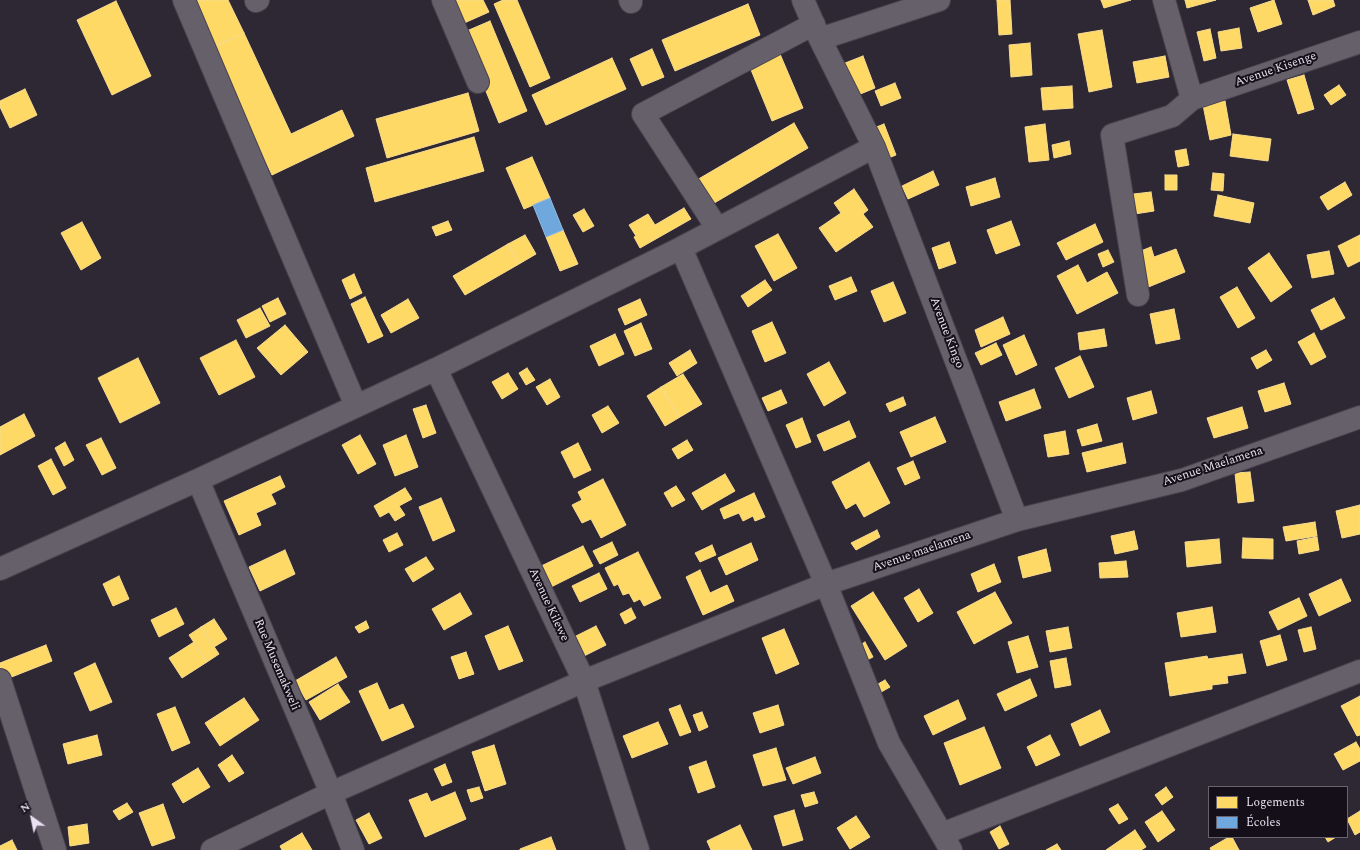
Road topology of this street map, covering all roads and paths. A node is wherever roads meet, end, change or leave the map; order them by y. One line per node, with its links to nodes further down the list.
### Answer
1 (184, 0): 15 (street)
2 (443, 0): 8 (street)
3 (803, 0): 6 (street, Avenue Kingo)
4 (939, 0): 6 (street)
5 (1164, 0): 9 (street)
6 (817, 32): 10 (street, Avenue Kingo); 11 (street)
7 (1360, 42): 9 (street, Avenue Kisenge)
8 (478, 82)
9 (1192, 99): 13 (street)
10 (874, 147): 11 (street); 18 (street, Avenue Kingo)
11 (718, 228): 12 (street)
12 (681, 248): 14 (street); 20 (street)
13 (1138, 294)
14 (436, 369): 15 (street); 23 (street, Avenue Kilewe)
15 (356, 406): 17 (street)
16 (1360, 417): 18 (street, Avenue Maelamena)
17 (198, 480): 19 (street); 24 (street, Rue Musemakweli)
18 (1017, 520): 20 (street, Avenue maelamena)
19 (0, 569)
20 (826, 584): 23 (street, Avenue maelamena); 25 (street)
21 (1360, 671): 25 (street)
22 (0, 680): 26 (street)
23 (584, 681): 24 (street, Avenue maelamena); 29 (street, Avenue Kilewe)
24 (331, 793): 27 (street, Avenue maelamena); 28 (street, Rue Musemakweli)
25 (946, 842)
26 (55, 850)
27 (212, 850)
28 (353, 850)
29 (638, 850)

